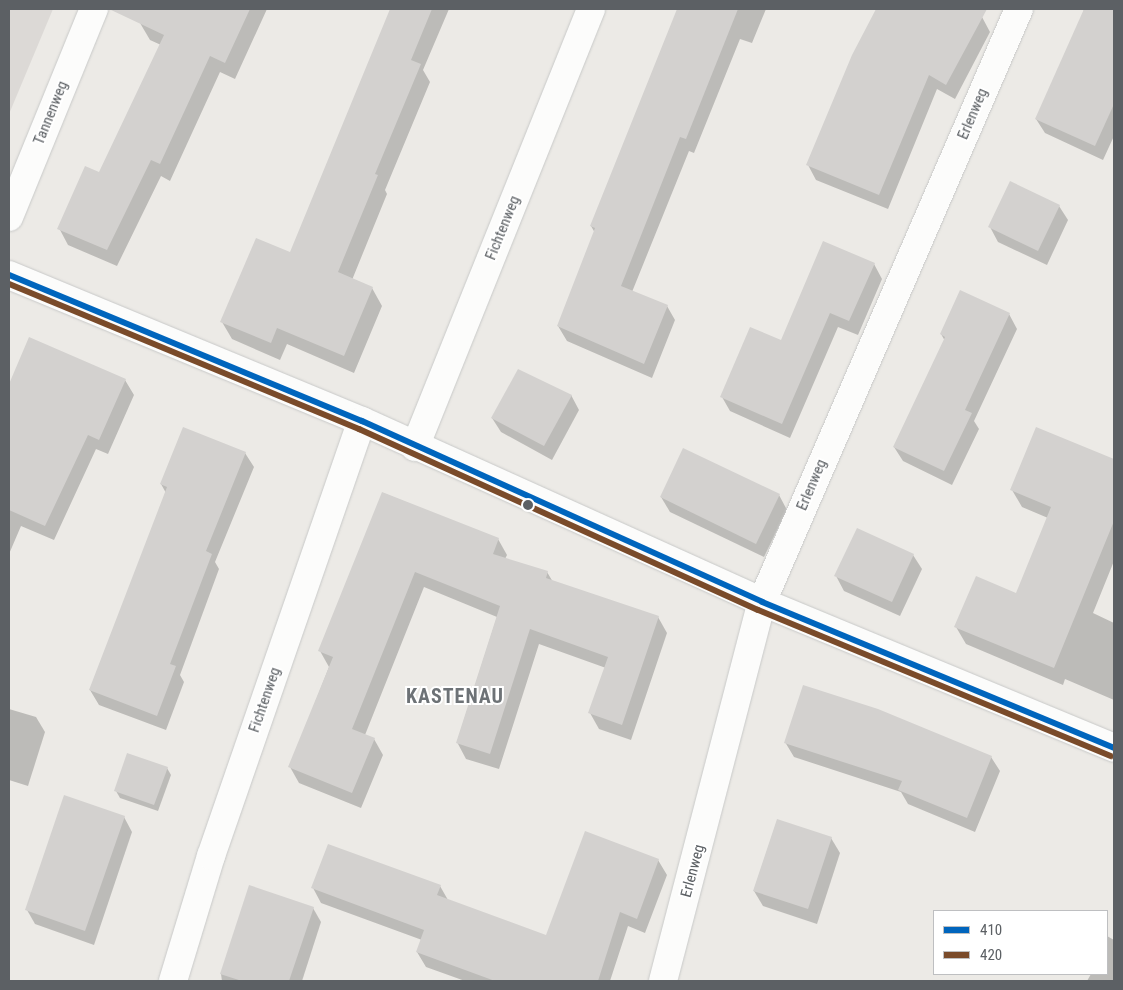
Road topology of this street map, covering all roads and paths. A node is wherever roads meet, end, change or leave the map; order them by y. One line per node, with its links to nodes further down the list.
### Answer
1 (94, 9): 4 (street, Tannenweg)
2 (592, 9): 7 (street, Fichtenweg)
3 (1019, 9): 8 (street, Erlenweg)
4 (9, 217)
5 (9, 275): 6 (street)
6 (362, 421): 7 (street); 10 (street, Fichtenweg)
7 (415, 447): 8 (street)
8 (762, 602): 9 (street); 11 (street, Erlenweg)
9 (1114, 748)
10 (173, 981)
11 (663, 981)

